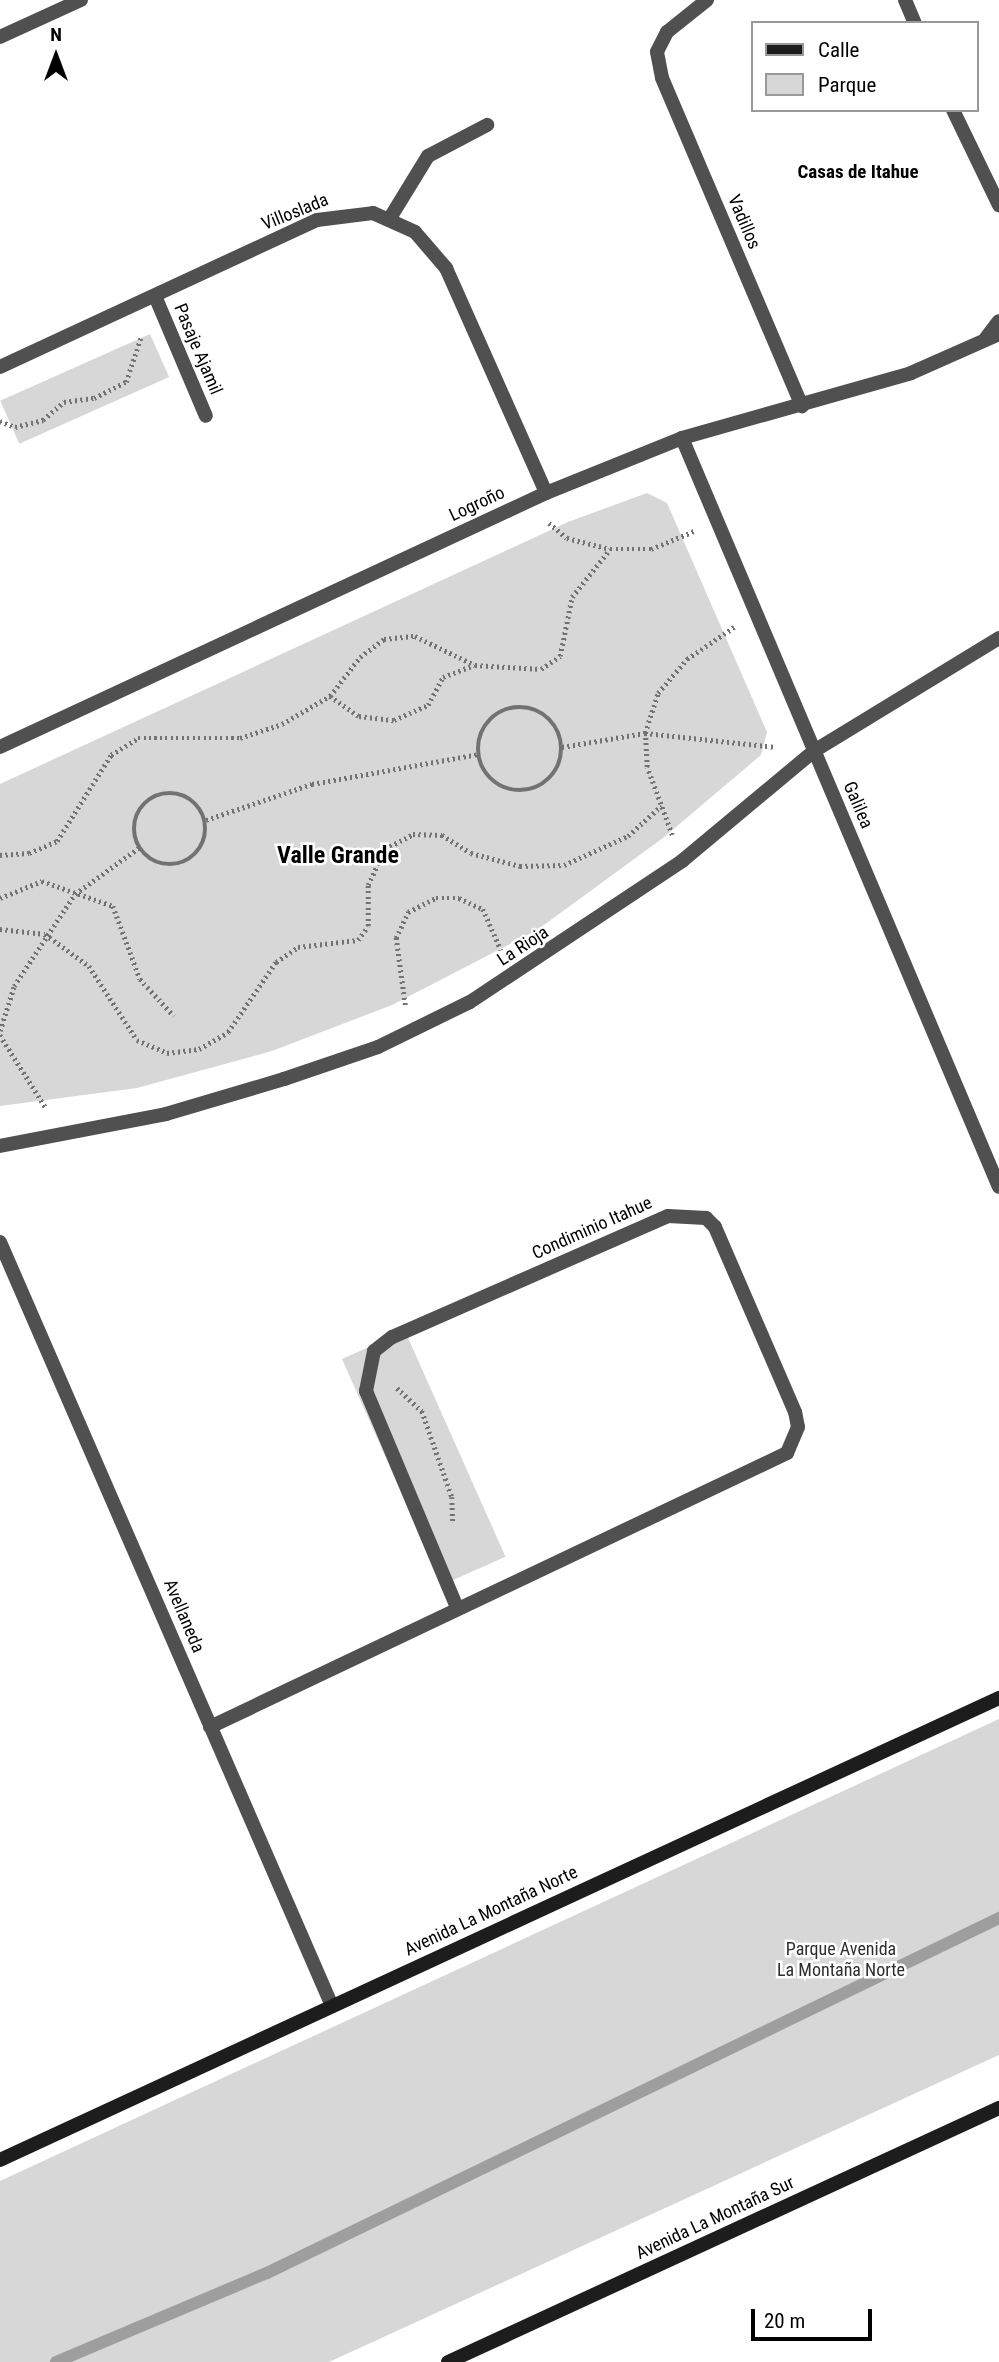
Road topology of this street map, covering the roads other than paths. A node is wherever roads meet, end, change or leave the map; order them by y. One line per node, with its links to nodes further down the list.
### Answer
1 (81, 0): 4 (street)
2 (707, 0): 15 (street, Vadillos)
3 (905, 0): 5 (street)
4 (60, 4): 6 (street)
5 (914, 21)
6 (0, 37)
7 (954, 112): 9 (street)
8 (487, 125): 10 (street)
9 (999, 205)
10 (390, 218): 11 (street, Villoslada); 18 (street, Villoslada)
11 (155, 296): 14 (street, Villoslada); 16 (street, Pasaje Ajamil)
12 (999, 321): 13 (street, Logroño)
13 (992, 336): 15 (street, Logroño)
14 (0, 367)
15 (802, 405): 17 (street, Logroño)
16 (206, 416)
17 (682, 438): 18 (street, Logroño); 21 (street, Galilea)
18 (546, 494): 20 (street, Logroño)
19 (999, 638): 21 (street, La Rioja)
20 (0, 747)
21 (814, 751): 22 (street, La Rioja); 23 (street, Galilea)
22 (0, 1146)
23 (999, 1187)
24 (0, 1242): 27 (street, Avellaneda)
25 (457, 1608): 25 (street, Condiminio Itahue); 27 (street, Condiminio Itahue)
26 (999, 1698): 28 (street, Avenida La Montaña Norte)
27 (210, 1727): 28 (street, Avellaneda)
28 (331, 2006): 30 (street, Avenida La Montaña Norte)
29 (999, 2108): 31 (street, Avenida La Montaña Sur)
30 (0, 2160)
31 (448, 2362)

